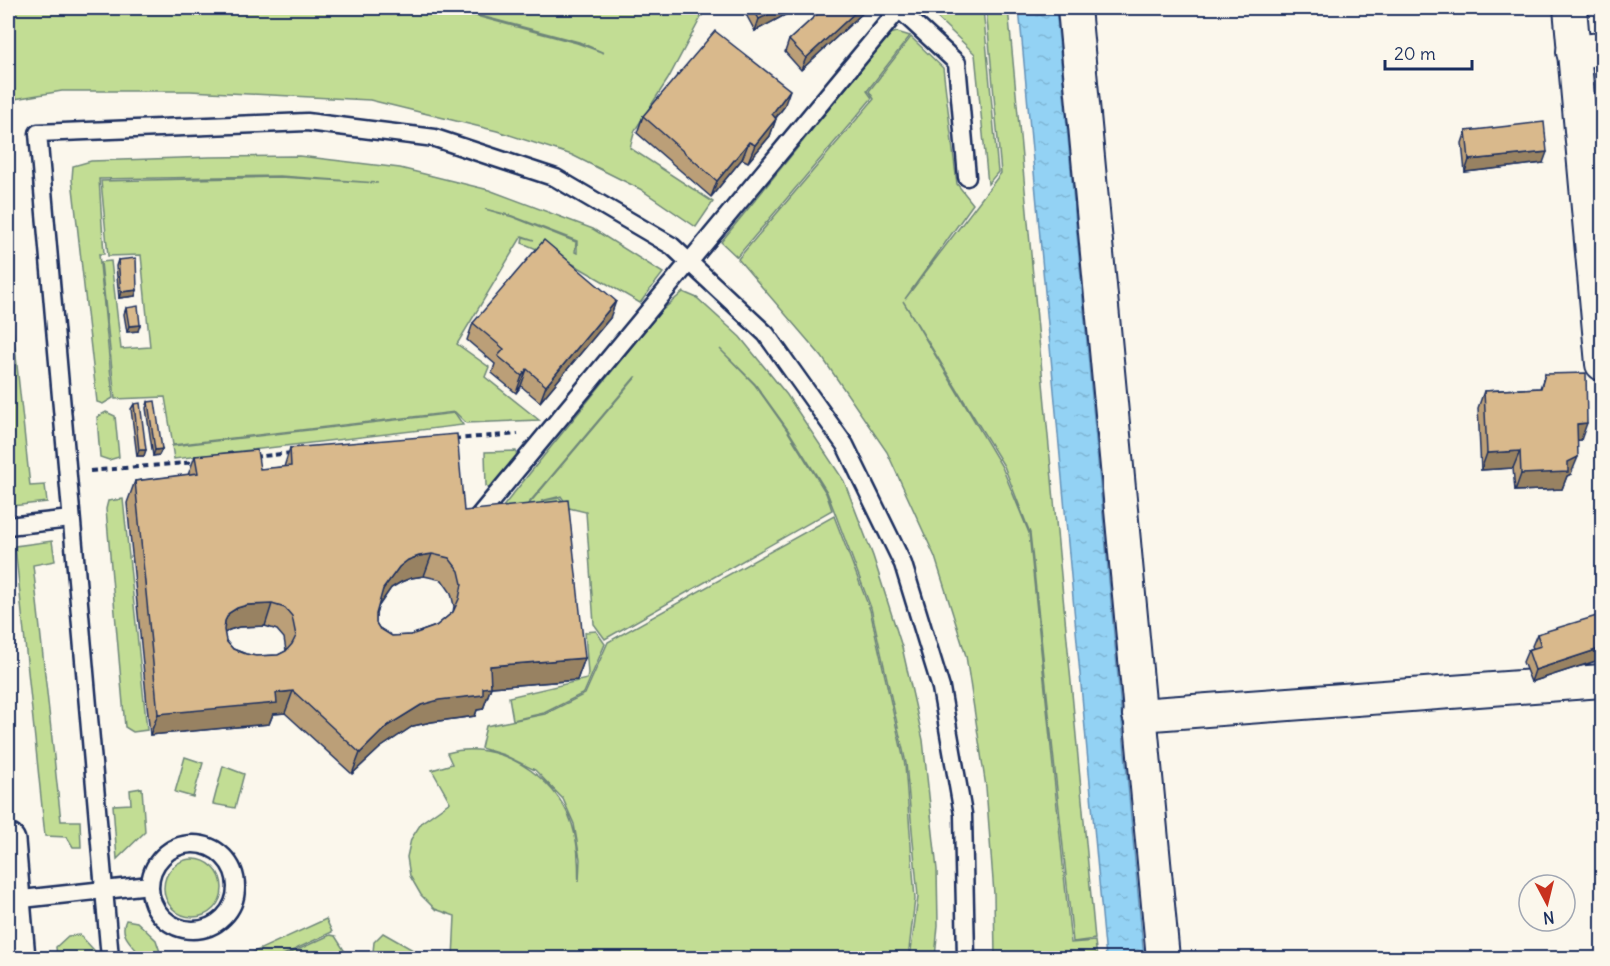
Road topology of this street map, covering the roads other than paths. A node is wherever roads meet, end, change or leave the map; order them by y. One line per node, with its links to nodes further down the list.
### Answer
1 (1074, 8): 11 (street)
2 (1570, 8): 3 (street)
3 (1588, 51): 6 (street)
4 (967, 177): 5 (lane)
5 (689, 262): 7 (lane); 8 (lane); 18 (lane)
6 (1602, 364)
7 (477, 518)
8 (71, 519): 9 (lane); 14 (lane)
9 (8, 526)
10 (1602, 681): 11 (street)
11 (1139, 716): 19 (street)
12 (8, 841): 15 (street)
13 (150, 885): 13 (lane); 14 (lane)
14 (104, 891): 15 (lane); 17 (lane)
15 (13, 900): 16 (street)
16 (18, 958)
17 (110, 958)
18 (966, 958)
19 (1163, 958)

